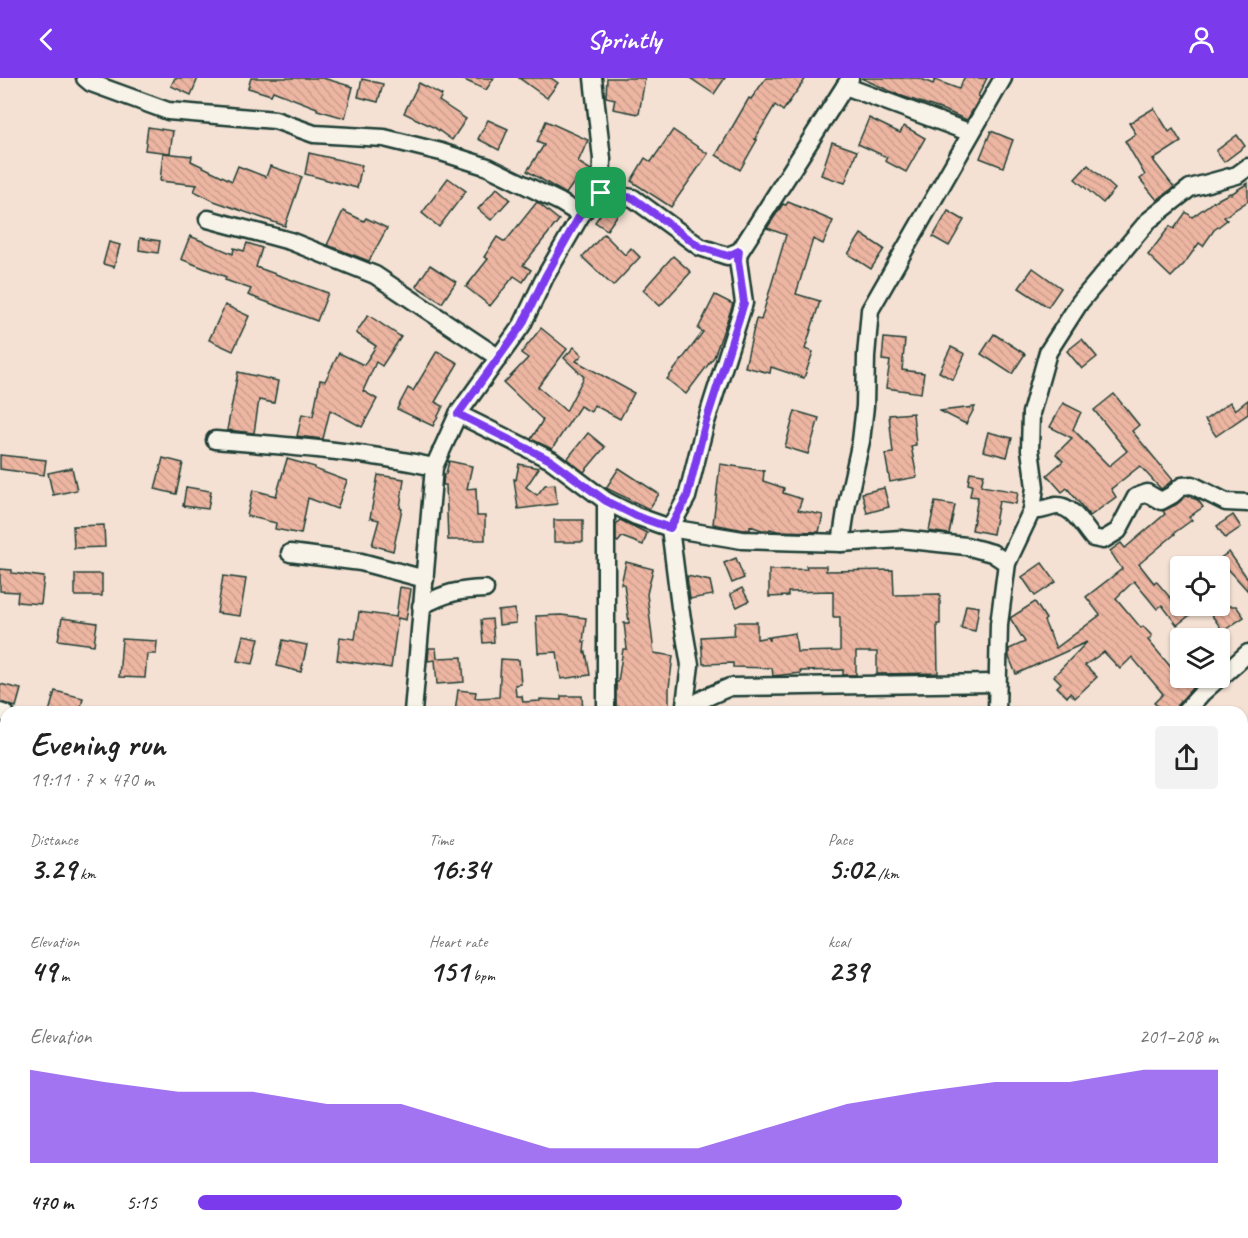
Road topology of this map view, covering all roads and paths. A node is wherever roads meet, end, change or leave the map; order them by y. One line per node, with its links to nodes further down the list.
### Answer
1 (85, 78): 8 (street)
2 (593, 78): 7 (street)
3 (1003, 78): 5 (street)
4 (848, 82): 5 (street); 10 (street)
5 (971, 133): 19 (street)
6 (1248, 167): 17 (street)
7 (601, 193): 8 (street); 10 (street)
8 (580, 215): 11 (street)
9 (208, 219): 11 (street)
10 (739, 251): 18 (street)
11 (499, 358): 12 (street)
12 (458, 414): 14 (street); 15 (street)
13 (215, 440): 14 (street)
14 (434, 466): 22 (street)
15 (606, 501): 18 (street); 30 (street)
16 (1248, 503): 17 (street)
17 (1032, 510): 21 (street)
18 (670, 528): 19 (street); 31 (street)
19 (841, 543): 21 (street)
20 (290, 553): 22 (street)
21 (1007, 563): 27 (street)
22 (425, 579): 24 (street)
23 (485, 589): 24 (street)
24 (421, 606): 29 (street)
25 (1248, 653): 26 (street)
26 (1230, 669)
27 (998, 683): 32 (street); 33 (street)
28 (1208, 688): 34 (street)
29 (413, 706)
30 (606, 706)
31 (686, 706)
32 (692, 706)
33 (997, 706)
34 (1190, 706)

